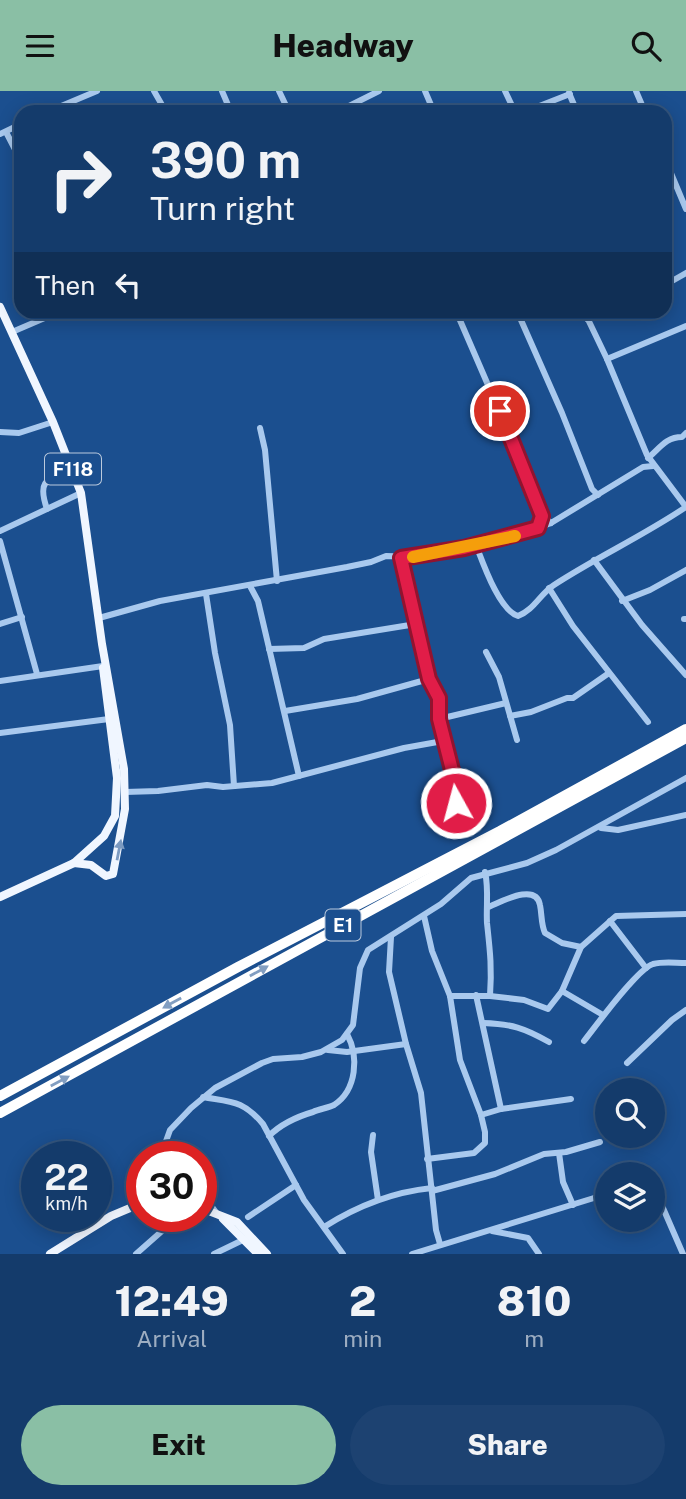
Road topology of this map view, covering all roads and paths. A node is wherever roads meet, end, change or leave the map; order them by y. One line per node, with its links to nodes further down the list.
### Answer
1 (97, 91): 4 (street)
2 (379, 91): 5 (street)
3 (569, 93): 6 (street)
4 (74, 105)
5 (351, 105)
6 (541, 105)
7 (3, 133): 8 (street)
8 (14, 150)
9 (672, 176): 10 (street)
10 (686, 209)
11 (0, 307): 17 (main road, F118)
12 (41, 319): 17 (street)
13 (460, 319): 33 (street)
14 (521, 319): 27 (street)
15 (587, 319): 18 (street)
16 (686, 326): 18 (street)
17 (12, 331): 19 (main road, F118)
18 (607, 359): 23 (street)
19 (53, 422): 21 (street); 26 (main road, F118)
20 (260, 428): 42 (street)
21 (0, 432)
22 (686, 433): 23 (street)
23 (648, 457): 24 (street); 25 (street)
24 (653, 466): 25 (street); 31 (street)
25 (643, 467): 29 (street)
26 (73, 470): 28 (main road, F118); 32 (street)
27 (592, 489): 29 (street); 30 (street)
28 (81, 493): 32 (street); 48 (main road, F118)
29 (598, 495): 30 (street)
30 (587, 502): 34 (street)
31 (686, 507): 40 (street)
32 (47, 509): 36 (street)
33 (542, 516): 34 (street); 35 (street)
34 (551, 523): 35 (street)
35 (538, 528): 38 (street)
36 (0, 531)
37 (0, 541): 47 (street)
38 (476, 545): 39 (street); 44 (street)
39 (401, 558): 42 (street); 50 (street)
40 (594, 560): 44 (street); 46 (street)
41 (686, 570): 46 (street)
42 (278, 581): 43 (street)
43 (250, 586): 45 (street); 52 (street)
44 (549, 588): 55 (street)
45 (206, 594): 48 (street); 73 (street)
46 (622, 601): 57 (street)
47 (22, 617): 49 (street); 56 (street)
48 (99, 618): 51 (main road, F118)
49 (0, 624)
50 (416, 624): 52 (street); 58 (street)
51 (102, 644): 54 (main road, F118); 74 (main road, F118)
52 (269, 649): 61 (street)
53 (486, 652): 60 (street)
54 (103, 666): 56 (street); 63 (main road, F118)
55 (609, 673): 62 (street); 65 (street)
56 (37, 674): 59 (street)
57 (686, 675)
58 (429, 679): 61 (street); 64 (street)
59 (0, 681)
60 (506, 703): 62 (street); 64 (street)
61 (285, 711): 71 (street)
62 (510, 716): 69 (street)
63 (110, 719): 67 (street); 78 (main road, F118)
64 (439, 719): 70 (street)
65 (648, 722)
66 (686, 730): 103 (highway, E1, one-way to 103)
67 (0, 733)
68 (686, 738): 107 (highway, E1, one-way to 68)
69 (517, 740)
70 (443, 741): 71 (street); 75 (street)
71 (299, 776): 73 (street)
72 (686, 778): 77 (street)
73 (234, 786): 74 (street)
74 (125, 792): 78 (main road, F118, one-way to 74)
75 (456, 803)
76 (686, 815): 77 (street)
77 (599, 828): 79 (street)
78 (74, 863): 80 (main road, F118)
79 (485, 872): 81 (street); 83 (street)
80 (0, 897)
81 (488, 907): 86 (street); 92 (street)
82 (686, 914): 84 (street)
83 (424, 915): 85 (street); 91 (street)
84 (610, 921): 86 (street); 88 (street)
85 (391, 937): 96 (street); 99 (street)
86 (581, 947): 89 (street)
87 (686, 963): 88 (street)
88 (646, 968): 94 (street)
89 (562, 991): 92 (street); 94 (street)
90 (476, 995): 91 (street); 92 (street); 95 (street)
91 (450, 996): 108 (street)
92 (490, 996)
93 (686, 1010): 102 (street)
94 (603, 1015): 97 (street)
95 (483, 1023): 98 (street); 106 (street)
96 (347, 1034): 100 (street); 101 (street)
97 (584, 1041)
98 (549, 1042)
99 (406, 1044): 101 (street); 114 (street)
100 (328, 1050): 101 (street); 104 (street)
101 (355, 1051): 110 (street)
102 (627, 1063)
103 (0, 1096)
104 (203, 1097): 110 (street); 111 (street)
105 (571, 1099): 106 (street)
106 (501, 1109): 108 (street)
107 (0, 1113)
108 (481, 1115): 114 (street)
109 (373, 1135): 118 (street)
110 (269, 1136): 115 (street)
111 (166, 1141)
112 (595, 1143): 113 (street)
113 (559, 1153): 116 (street); 119 (street)
114 (427, 1159): 116 (street)
115 (296, 1185): 123 (street); 124 (street)
116 (432, 1189): 118 (street); 128 (street)
117 (595, 1198): 119 (street)
118 (378, 1200): 124 (street)
119 (573, 1205): 125 (street)
120 (126, 1210): 129 (main road)
121 (665, 1213): 137 (street)
122 (218, 1215): 127 (main road); 133 (main road)
123 (248, 1217)
124 (324, 1227): 134 (street)
125 (490, 1231): 128 (street); 136 (street)
126 (161, 1232): 130 (street)
127 (245, 1239): 131 (street); 132 (main road)
128 (440, 1244): 135 (street)
129 (50, 1254)
130 (136, 1254)
131 (214, 1254)
132 (258, 1254)
133 (267, 1254)
134 (342, 1254)
135 (412, 1254)
136 (539, 1254)
137 (683, 1254)

